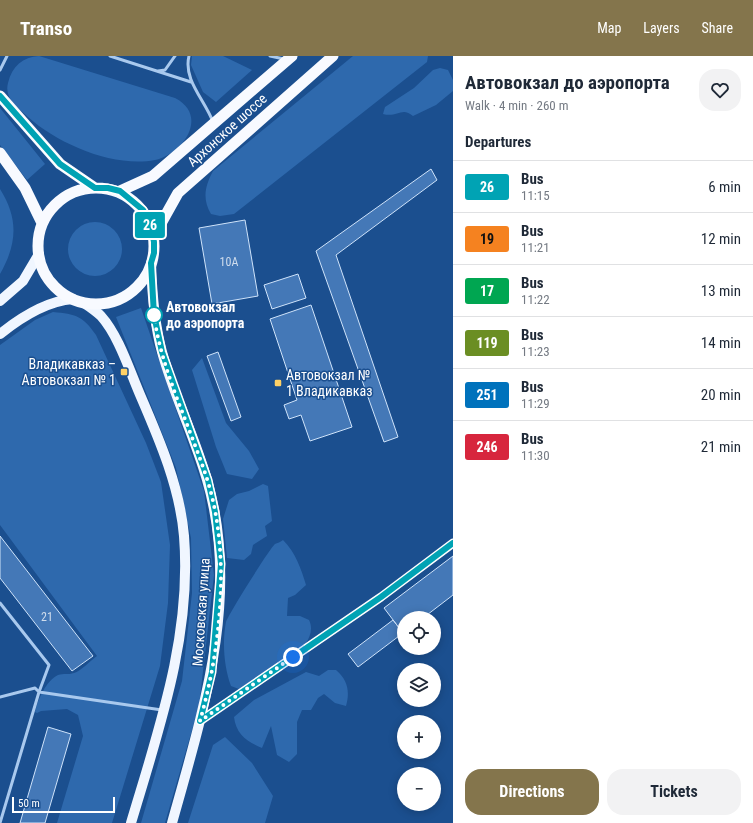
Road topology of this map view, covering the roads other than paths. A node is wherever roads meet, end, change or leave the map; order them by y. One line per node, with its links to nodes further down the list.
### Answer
1 (7, 56): 8 (lane)
2 (110, 56): 9 (lane)
3 (175, 56): 9 (lane)
4 (189, 56): 10 (lane)
5 (270, 56): 7 (lane)
6 (333, 56): 17 (highway, Архонское шоссе)
7 (290, 58): 12 (highway, Архонское шоссе)
8 (0, 70)
9 (156, 71): 10 (lane)
10 (191, 82): 12 (lane)
11 (0, 96): 14 (highway)
12 (214, 124): 15 (highway, Архонское шоссе)
13 (0, 153): 16 (highway)
14 (95, 188): 15 (highway); 16 (highway)
15 (120, 191): 17 (highway)
16 (42, 223): 18 (highway)
17 (154, 236): 19 (highway)
18 (39, 254): 20 (highway); 21 (main road)
19 (151, 263): 22 (highway); 29 (main road, Московская улица)
20 (73, 299): 22 (highway); 23 (main road)
21 (0, 301)
22 (84, 303): 28 (main road, Московская улица)
23 (0, 334)
24 (453, 543): 29 (street)
25 (0, 603): 26 (lane)
26 (39, 692): 27 (lane); 28 (lane); 30 (lane)
27 (0, 697)
28 (164, 710): 31 (main road, Московская улица)
29 (200, 721): 32 (main road, Московская улица)
30 (0, 823)
31 (131, 823)
32 (172, 823)

